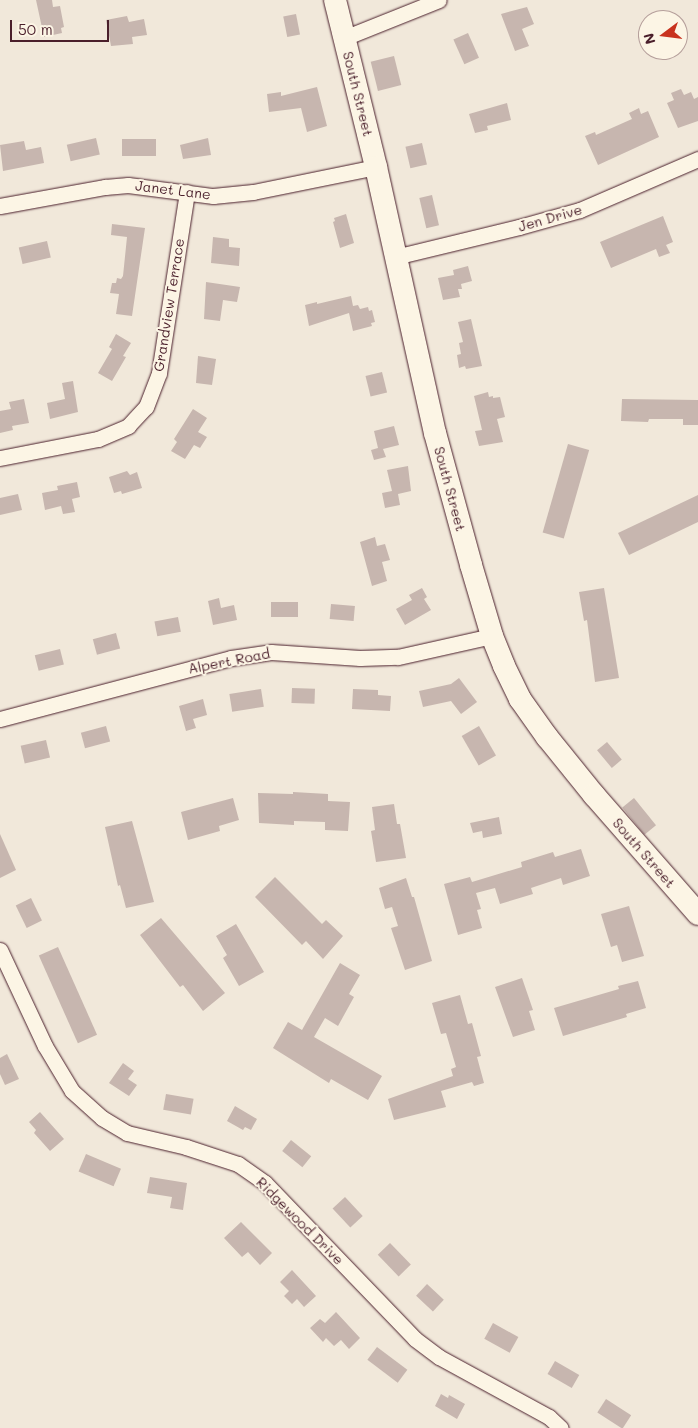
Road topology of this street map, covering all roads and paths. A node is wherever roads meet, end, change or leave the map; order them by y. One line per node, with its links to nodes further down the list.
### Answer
1 (335, 0): 3 (street, South Street)
2 (439, 0): 3 (street)
3 (344, 38): 5 (street, South Street)
4 (698, 159): 8 (street, Jen Drive)
5 (376, 167): 6 (street, Janet Lane); 8 (street, South Street)
6 (187, 192): 7 (street, Janet Lane); 9 (street, Grandview Terrace)
7 (0, 206)
8 (395, 257): 10 (street, South Street)
9 (0, 458)
10 (492, 636): 11 (street, Alpert Road); 12 (street, South Street)
11 (0, 719)
12 (698, 914)
13 (0, 950): 14 (street, Ridgewood Drive)
14 (561, 1428)

